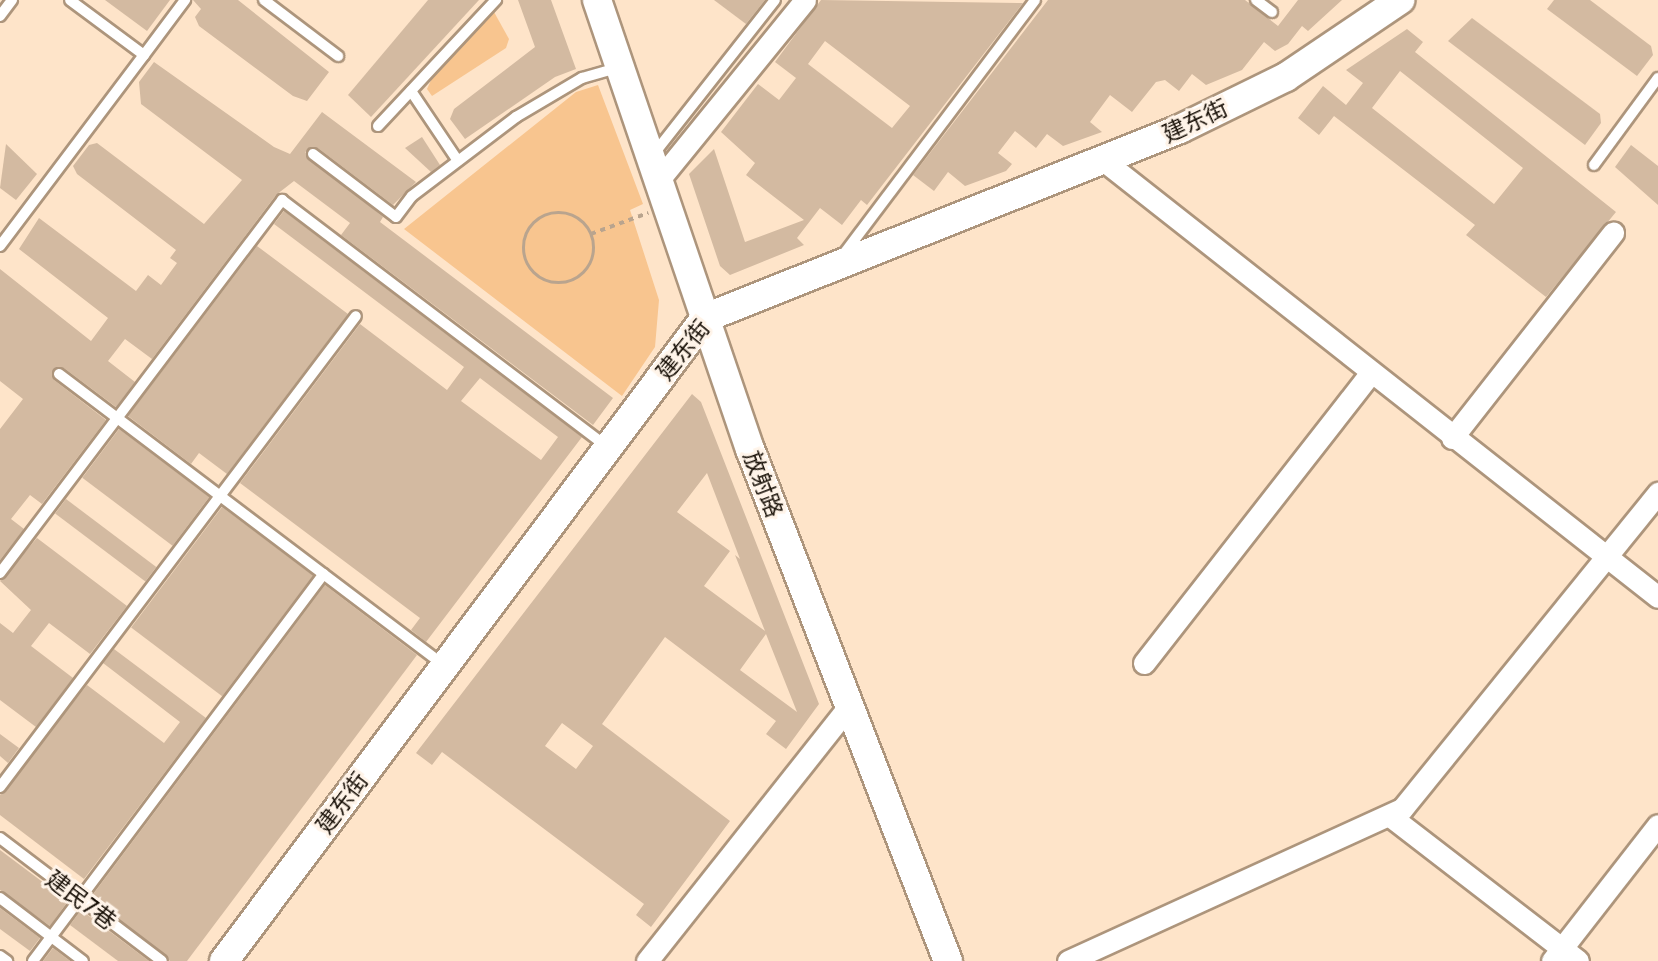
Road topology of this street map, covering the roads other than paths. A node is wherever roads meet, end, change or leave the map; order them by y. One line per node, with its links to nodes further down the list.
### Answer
1 (12, 0): 13 (lane)
2 (70, 0): 14 (lane)
3 (185, 0): 14 (lane)
4 (264, 0): 15 (lane)
5 (496, 0): 18 (lane)
6 (597, 0): 16 (street, 放射路)
7 (775, 0): 24 (lane)
8 (804, 0): 24 (street)
9 (1035, 0): 27 (lane)
10 (1256, 0): 12 (lane)
11 (1400, 0): 21 (street, 建东街)
12 (1272, 12)
13 (0, 16)
14 (144, 55): 26 (lane)
15 (338, 56)
16 (620, 67): 22 (lane); 24 (street, 放射路)
17 (1658, 78): 23 (lane)
18 (411, 91): 19 (lane); 22 (lane)
19 (378, 126)
20 (313, 155): 22 (lane)
21 (1103, 160): 27 (street, 建东街); 31 (street)
22 (458, 161)
23 (1594, 165)
24 (659, 182): 29 (street, 放射路)
25 (1613, 233): 33 (street)
26 (0, 246)
27 (836, 267): 29 (street, 建东街)
28 (356, 316): 36 (lane)
29 (705, 318): 34 (street, 建东街); 43 (street, 放射路)
30 (59, 374): 32 (lane)
31 (1370, 374): 33 (street); 41 (street)
32 (117, 418): 34 (lane); 36 (lane); 38 (lane)
33 (1452, 438): 37 (street)
34 (608, 447): 42 (street, 建东街)
35 (1658, 493): 37 (street)
36 (220, 496): 39 (lane); 44 (lane)
37 (1606, 557): 40 (street); 45 (street)
38 (0, 573)
39 (324, 574): 42 (lane); 49 (lane)
40 (1658, 597)
41 (1144, 663)
42 (445, 666): 57 (street, 建东街)
43 (849, 706): 58 (street); 59 (street, 放射路)
44 (0, 787)
45 (1390, 816): 52 (street); 60 (street)
46 (1658, 825): 52 (street)
47 (0, 838): 49 (lane, 建民7巷)
48 (0, 898): 50 (lane)
49 (80, 899): 50 (lane); 56 (lane, 建民7巷)
50 (51, 937): 54 (lane); 55 (lane)
51 (0, 956): 53 (lane)
52 (1564, 957)
53 (7, 961)
54 (33, 961)
55 (83, 961)
56 (162, 961)
57 (224, 961)
58 (647, 961)
59 (948, 961)
60 (1068, 961)

